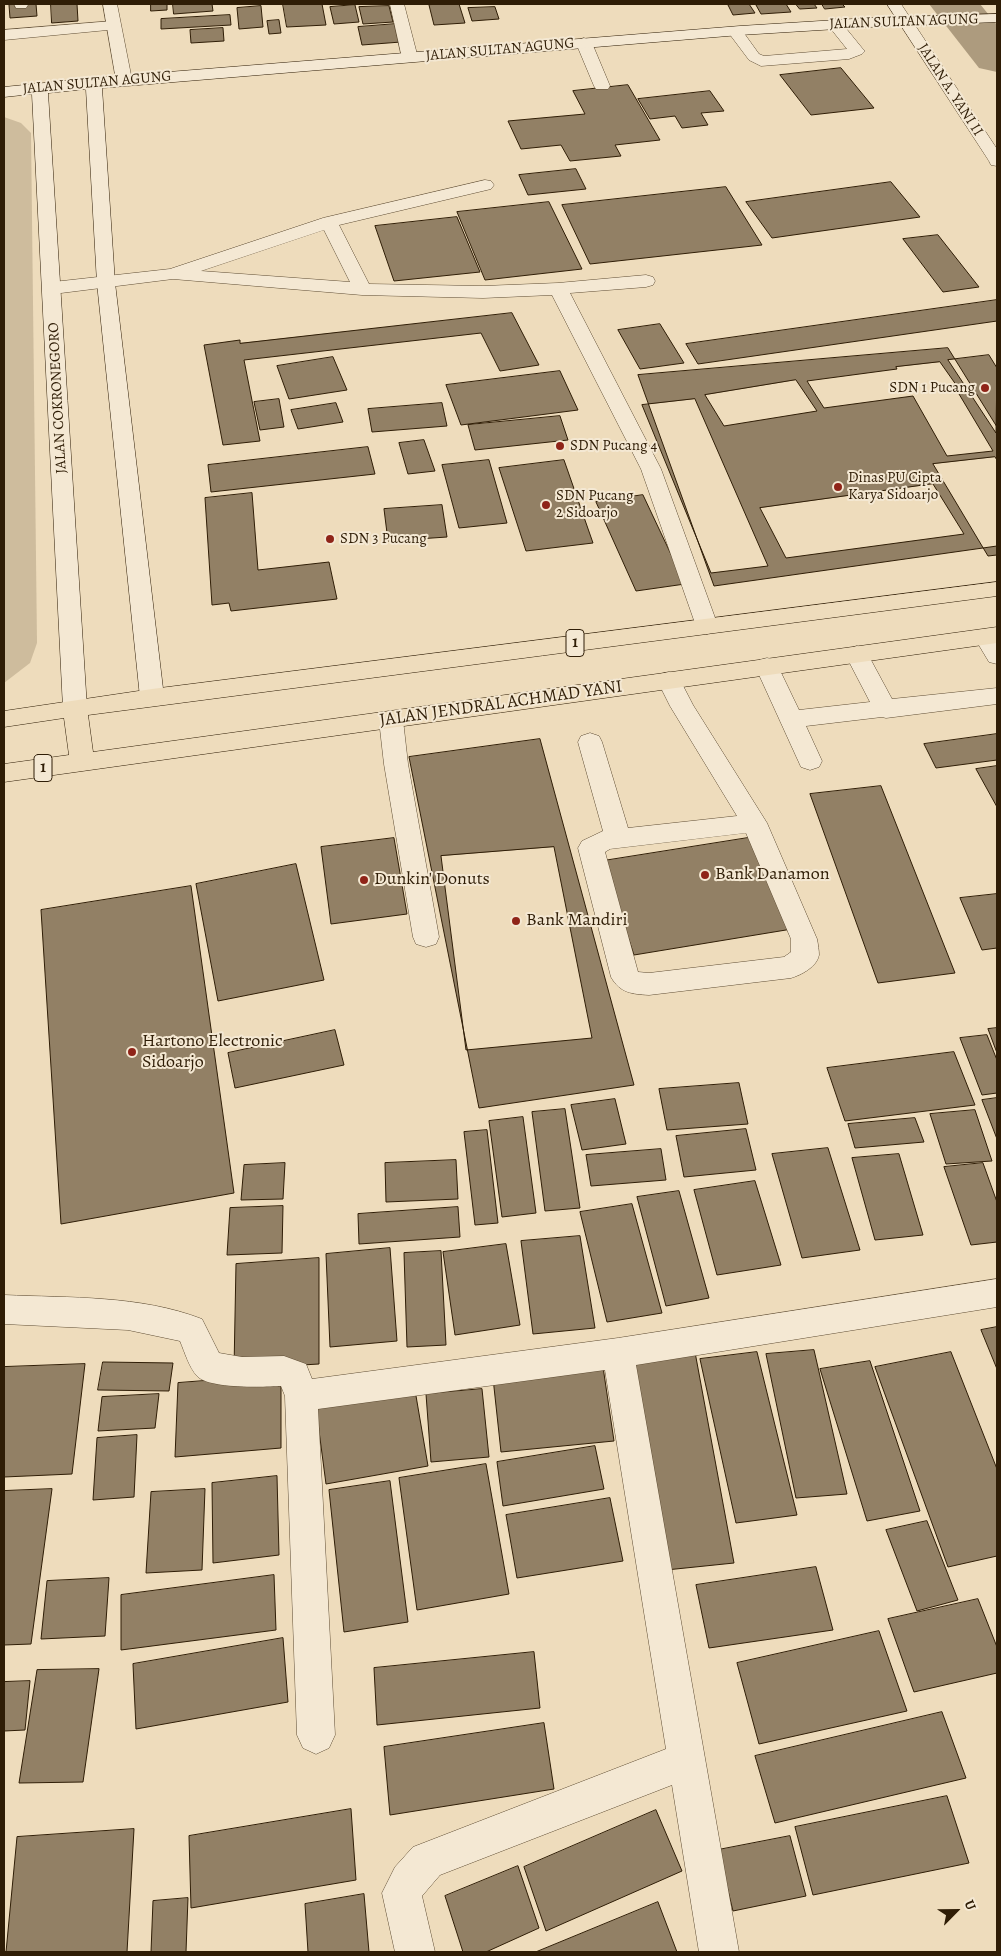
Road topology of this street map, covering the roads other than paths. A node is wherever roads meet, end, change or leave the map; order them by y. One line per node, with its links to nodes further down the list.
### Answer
1 (110, 4): 8 (street)
2 (397, 4): 13 (street)
3 (894, 4): 6 (street, JALAN A. YANI II)
4 (21, 9): 10 (street)
5 (997, 18): 6 (street, JALAN SULTAN AGUNG)
6 (904, 20): 7 (street, JALAN SULTAN AGUNG); 19 (street, JALAN A. YANI II)
7 (835, 24): 9 (street, JALAN SULTAN AGUNG); 9 (street)
8 (112, 26): 10 (street); 14 (street)
9 (736, 32): 12 (street, JALAN SULTAN AGUNG)
10 (23, 33): 11 (street)
11 (4, 35)
12 (584, 43): 13 (street, JALAN SULTAN AGUNG); 16 (street)
13 (410, 58): 14 (street, JALAN SULTAN AGUNG)
14 (124, 80): 15 (street, JALAN SULTAN AGUNG)
15 (94, 83): 17 (street, JALAN SULTAN AGUNG); 24 (street)
16 (602, 86)
17 (40, 88): 18 (street, JALAN SULTAN AGUNG); 25 (street, JALAN COKRONEGORO)
18 (4, 92)
19 (997, 161)
20 (485, 185): 21 (street)
21 (329, 222): 22 (street); 26 (street)
22 (173, 274): 24 (street); 26 (street)
23 (646, 281): 27 (street)
24 (106, 283): 25 (street); 35 (street)
25 (52, 288): 36 (street, JALAN COKRONEGORO)
26 (362, 289): 27 (street)
27 (558, 289): 29 (street)
28 (997, 589): 29 (highway, 1)
29 (706, 626): 35 (highway, 1)
30 (993, 643): 31 (highway, JALAN JENDRAL ACHMAD YANI / 1)
31 (857, 654): 32 (highway, JALAN JENDRAL ACHMAD YANI / 1); 37 (street)
32 (767, 666): 33 (highway, JALAN JENDRAL ACHMAD YANI / 1); 39 (street)
33 (668, 680): 40 (highway, JALAN JENDRAL ACHMAD YANI / 1); 45 (street)
34 (997, 696): 37 (street)
35 (152, 697): 36 (highway, 1)
36 (75, 708): 38 (highway, 1); 43 (highway)
37 (886, 710): 39 (street)
38 (4, 718)
39 (791, 719): 42 (street)
40 (391, 720): 43 (highway, JALAN JENDRAL ACHMAD YANI / 1); 47 (street)
41 (590, 742): 46 (street)
42 (810, 761)
43 (82, 763): 44 (highway, JALAN JENDRAL ACHMAD YANI / 1)
44 (4, 773)
45 (754, 823): 46 (street); 46 (street)
46 (618, 838)
47 (426, 937)
48 (997, 1293): 50 (street)
49 (4, 1310): 51 (street)
50 (618, 1353): 51 (street); 53 (street)
51 (301, 1396): 52 (street)
52 (316, 1735)
53 (687, 1760): 54 (street); 55 (street)
54 (415, 1952)
55 (719, 1952)

